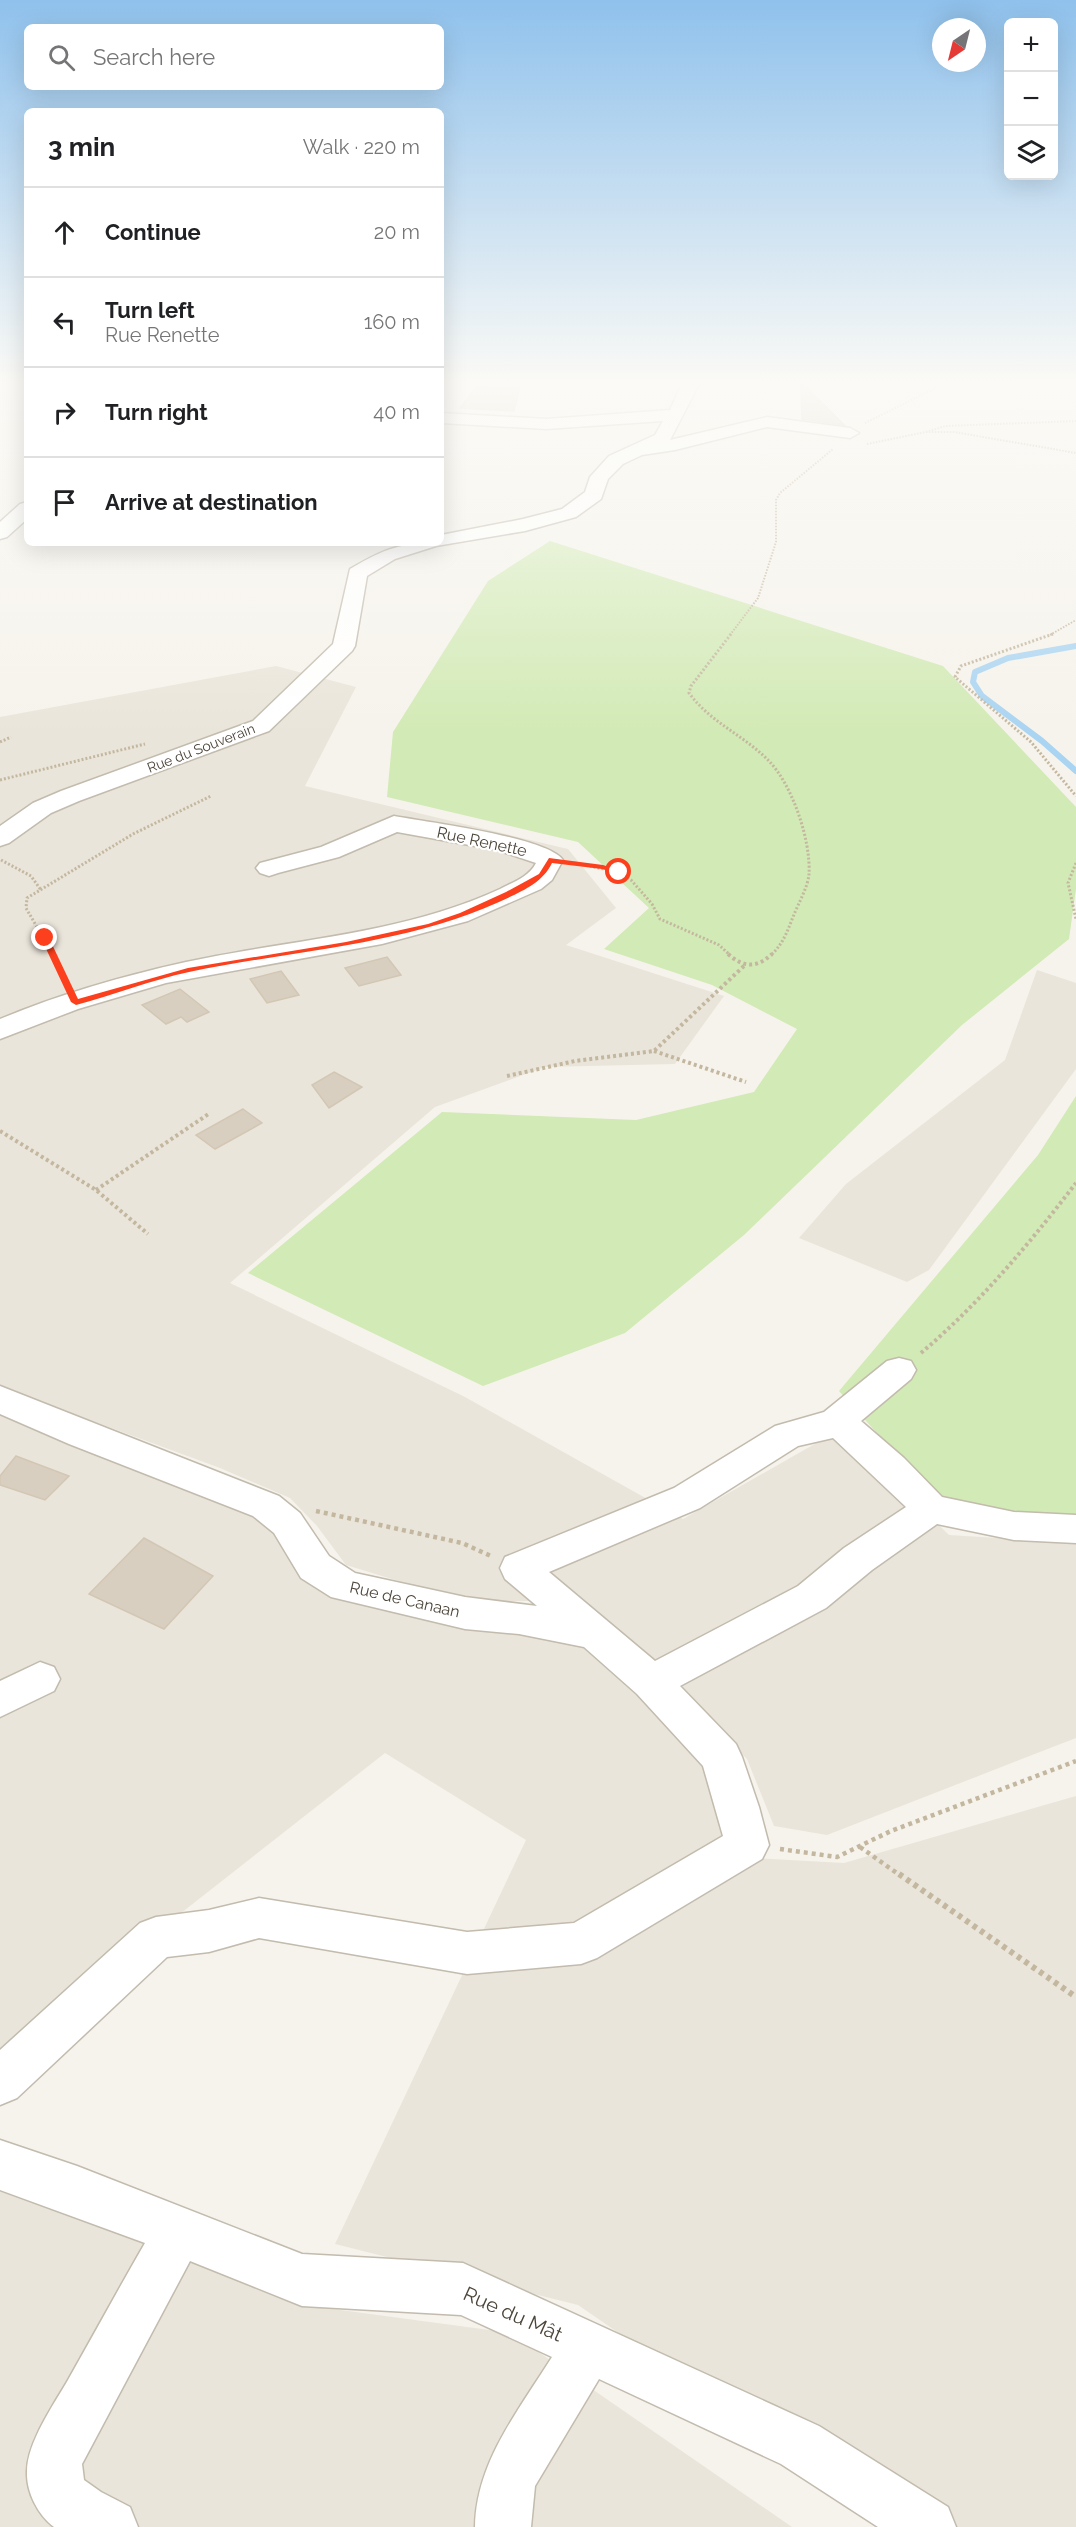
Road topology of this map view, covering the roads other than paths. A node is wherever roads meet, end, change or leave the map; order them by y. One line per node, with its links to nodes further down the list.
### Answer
1 (587, 500): 4 (street)
2 (24, 511): 3 (street)
3 (0, 534)
4 (444, 540)
5 (418, 546): 6 (street, Rue du Souverain)
6 (0, 838)
7 (269, 868): 8 (street, Rue Renette)
8 (0, 1030)
9 (900, 1370): 11 (street)
10 (0, 1399): 14 (street, Rue de Canaan)
11 (837, 1421): 12 (street); 14 (street)
12 (931, 1509): 13 (street); 16 (street)
13 (1076, 1529)
14 (595, 1633): 16 (street)
15 (40, 1679): 17 (street)
16 (651, 1682): 18 (street)
17 (0, 1700)
18 (0, 2082)
19 (0, 2165): 20 (street, Rue du Mât)
20 (179, 2231): 21 (street, Rue du Mât); 22 (street)
21 (588, 2348): 23 (street); 24 (street, Rue du Mât)
22 (110, 2527)
23 (503, 2527)
24 (928, 2527)

